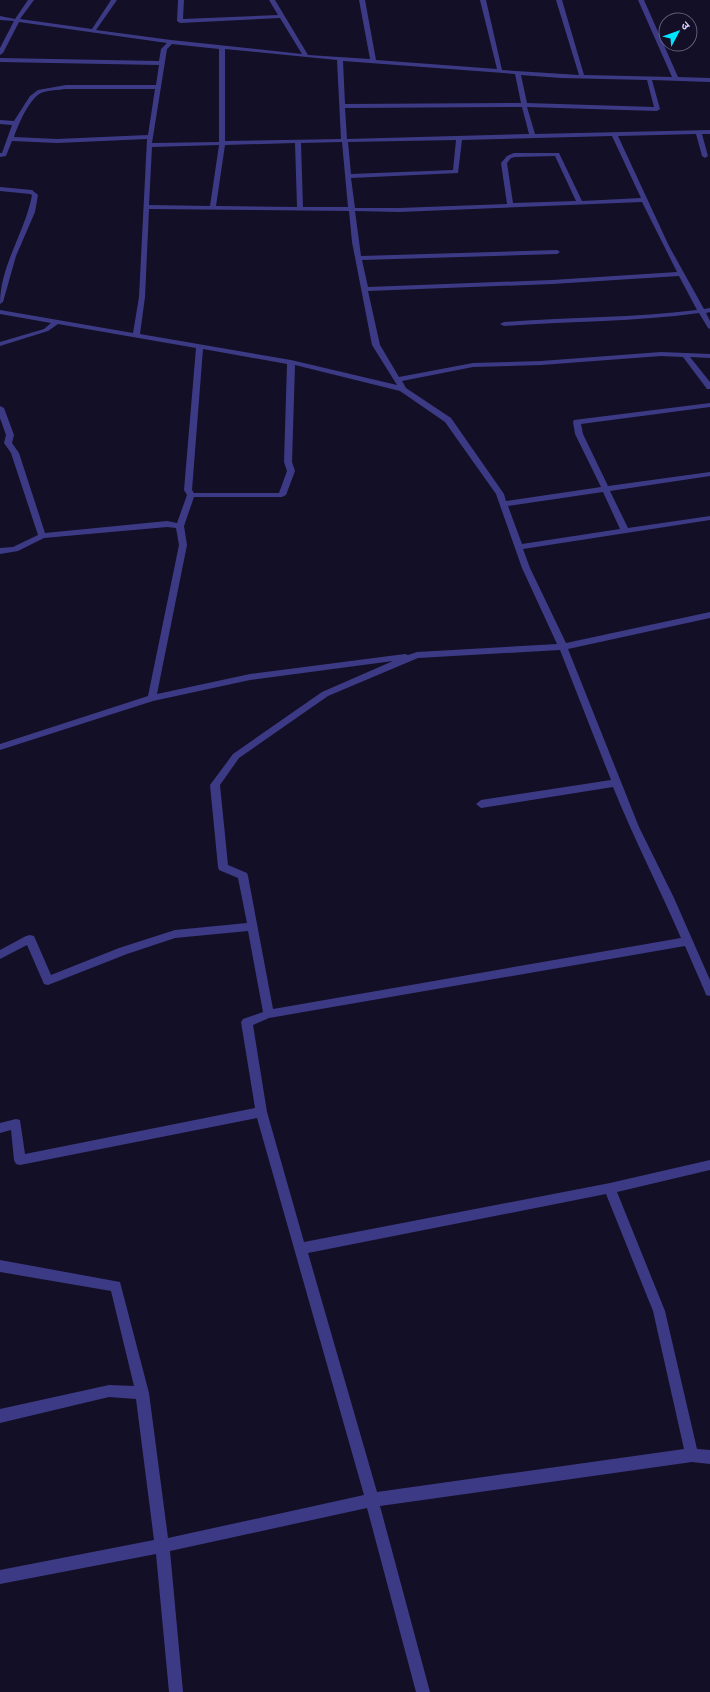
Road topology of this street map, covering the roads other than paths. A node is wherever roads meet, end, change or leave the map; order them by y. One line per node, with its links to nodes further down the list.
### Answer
1 (31, 0): 11 (street)
2 (114, 0): 12 (street)
3 (181, 0): 9 (street)
4 (272, 0): 9 (street)
5 (362, 0): 19 (street)
6 (483, 0): 21 (street)
7 (559, 0): 23 (street)
8 (641, 0): 25 (street)
9 (281, 16): 16 (street)
10 (0, 18): 11 (street)
11 (17, 20): 12 (street); 15 (street)
12 (92, 31): 13 (street)
13 (171, 42): 14 (street); 20 (street)
14 (222, 48): 16 (street); 41 (street)
15 (0, 53)
16 (306, 56): 17 (street)
17 (340, 59): 19 (street); 29 (street)
18 (0, 60): 20 (street)
19 (373, 61): 21 (street)
20 (162, 63): 27 (street)
21 (500, 71): 22 (street)
22 (518, 72): 23 (street); 28 (street)
23 (582, 76): 24 (street)
24 (649, 78): 25 (street); 28 (street)
25 (676, 79): 26 (street)
26 (710, 80)
27 (158, 87): 31 (street); 36 (street)
28 (524, 105): 29 (street); 35 (street)
29 (343, 106): 39 (street)
30 (0, 122): 31 (street)
31 (16, 123): 38 (street)
32 (698, 132): 33 (street); 34 (street); 44 (street)
33 (710, 132)
34 (614, 134): 35 (street); 47 (street)
35 (532, 136): 37 (street)
36 (150, 137): 38 (street); 42 (street)
37 (459, 138): 39 (street); 45 (street)
38 (10, 139): 43 (street)
39 (345, 141): 40 (street); 45 (street)
40 (298, 142): 41 (street); 52 (street)
41 (222, 143): 42 (street); 50 (street)
42 (149, 145): 51 (street)
43 (0, 155)
44 (705, 156)
45 (348, 176): 53 (street)
46 (0, 189): 58 (street)
47 (644, 200): 48 (street); 56 (street)
48 (580, 202): 49 (street); 49 (street)
49 (510, 206): 53 (street)
50 (213, 207): 51 (street); 52 (street)
51 (146, 208): 65 (street)
52 (300, 209): 53 (street)
53 (352, 210): 55 (street)
54 (557, 252): 55 (street)
55 (359, 258): 57 (street)
56 (681, 274): 57 (street); 60 (street)
57 (365, 289): 71 (street)
58 (0, 302)
59 (710, 310): 60 (street)
60 (701, 311): 63 (street); 64 (street)
61 (0, 312): 62 (street)
62 (57, 321): 65 (street); 66 (street)
63 (504, 324)
64 (710, 327)
65 (136, 335): 67 (street)
66 (0, 344)
67 (200, 346): 70 (street); 78 (street)
68 (684, 354): 69 (street); 71 (street); 72 (street)
69 (710, 356)
70 (291, 362): 73 (street); 78 (street)
71 (397, 380): 73 (street)
72 (710, 386)
73 (403, 389): 79 (street)
74 (710, 405): 77 (street)
75 (0, 408): 83 (street)
76 (710, 474): 77 (street)
77 (607, 489): 79 (street); 82 (street)
78 (191, 495): 81 (street)
79 (503, 504): 84 (street)
80 (710, 518): 82 (street)
81 (180, 526): 83 (street); 89 (street)
82 (625, 530): 84 (street)
83 (42, 536): 85 (street)
84 (518, 548): 87 (street)
85 (0, 551)
86 (710, 615): 87 (street)
87 (563, 647): 88 (street); 91 (street)
88 (416, 655): 89 (street); 93 (street)
89 (152, 698): 90 (street)
90 (0, 747)
91 (616, 783): 92 (street); 94 (street)
92 (481, 804)
93 (252, 927): 95 (street); 97 (street)
94 (688, 941): 96 (street); 97 (street)
95 (0, 955)
96 (710, 992)
97 (269, 1014): 98 (street)
98 (261, 1112): 99 (street); 102 (street)
99 (0, 1128)
100 (710, 1165): 101 (street)
101 (610, 1188): 102 (street); 106 (street)
102 (300, 1249): 108 (street)
103 (0, 1266): 104 (street)
104 (142, 1393): 105 (street); 109 (street)
105 (0, 1416)
106 (692, 1455): 107 (street); 108 (street)
107 (710, 1457)
108 (372, 1500): 109 (street); 112 (street)
109 (162, 1546): 110 (street); 111 (street)
110 (0, 1577)
111 (176, 1692)
112 (423, 1692)

